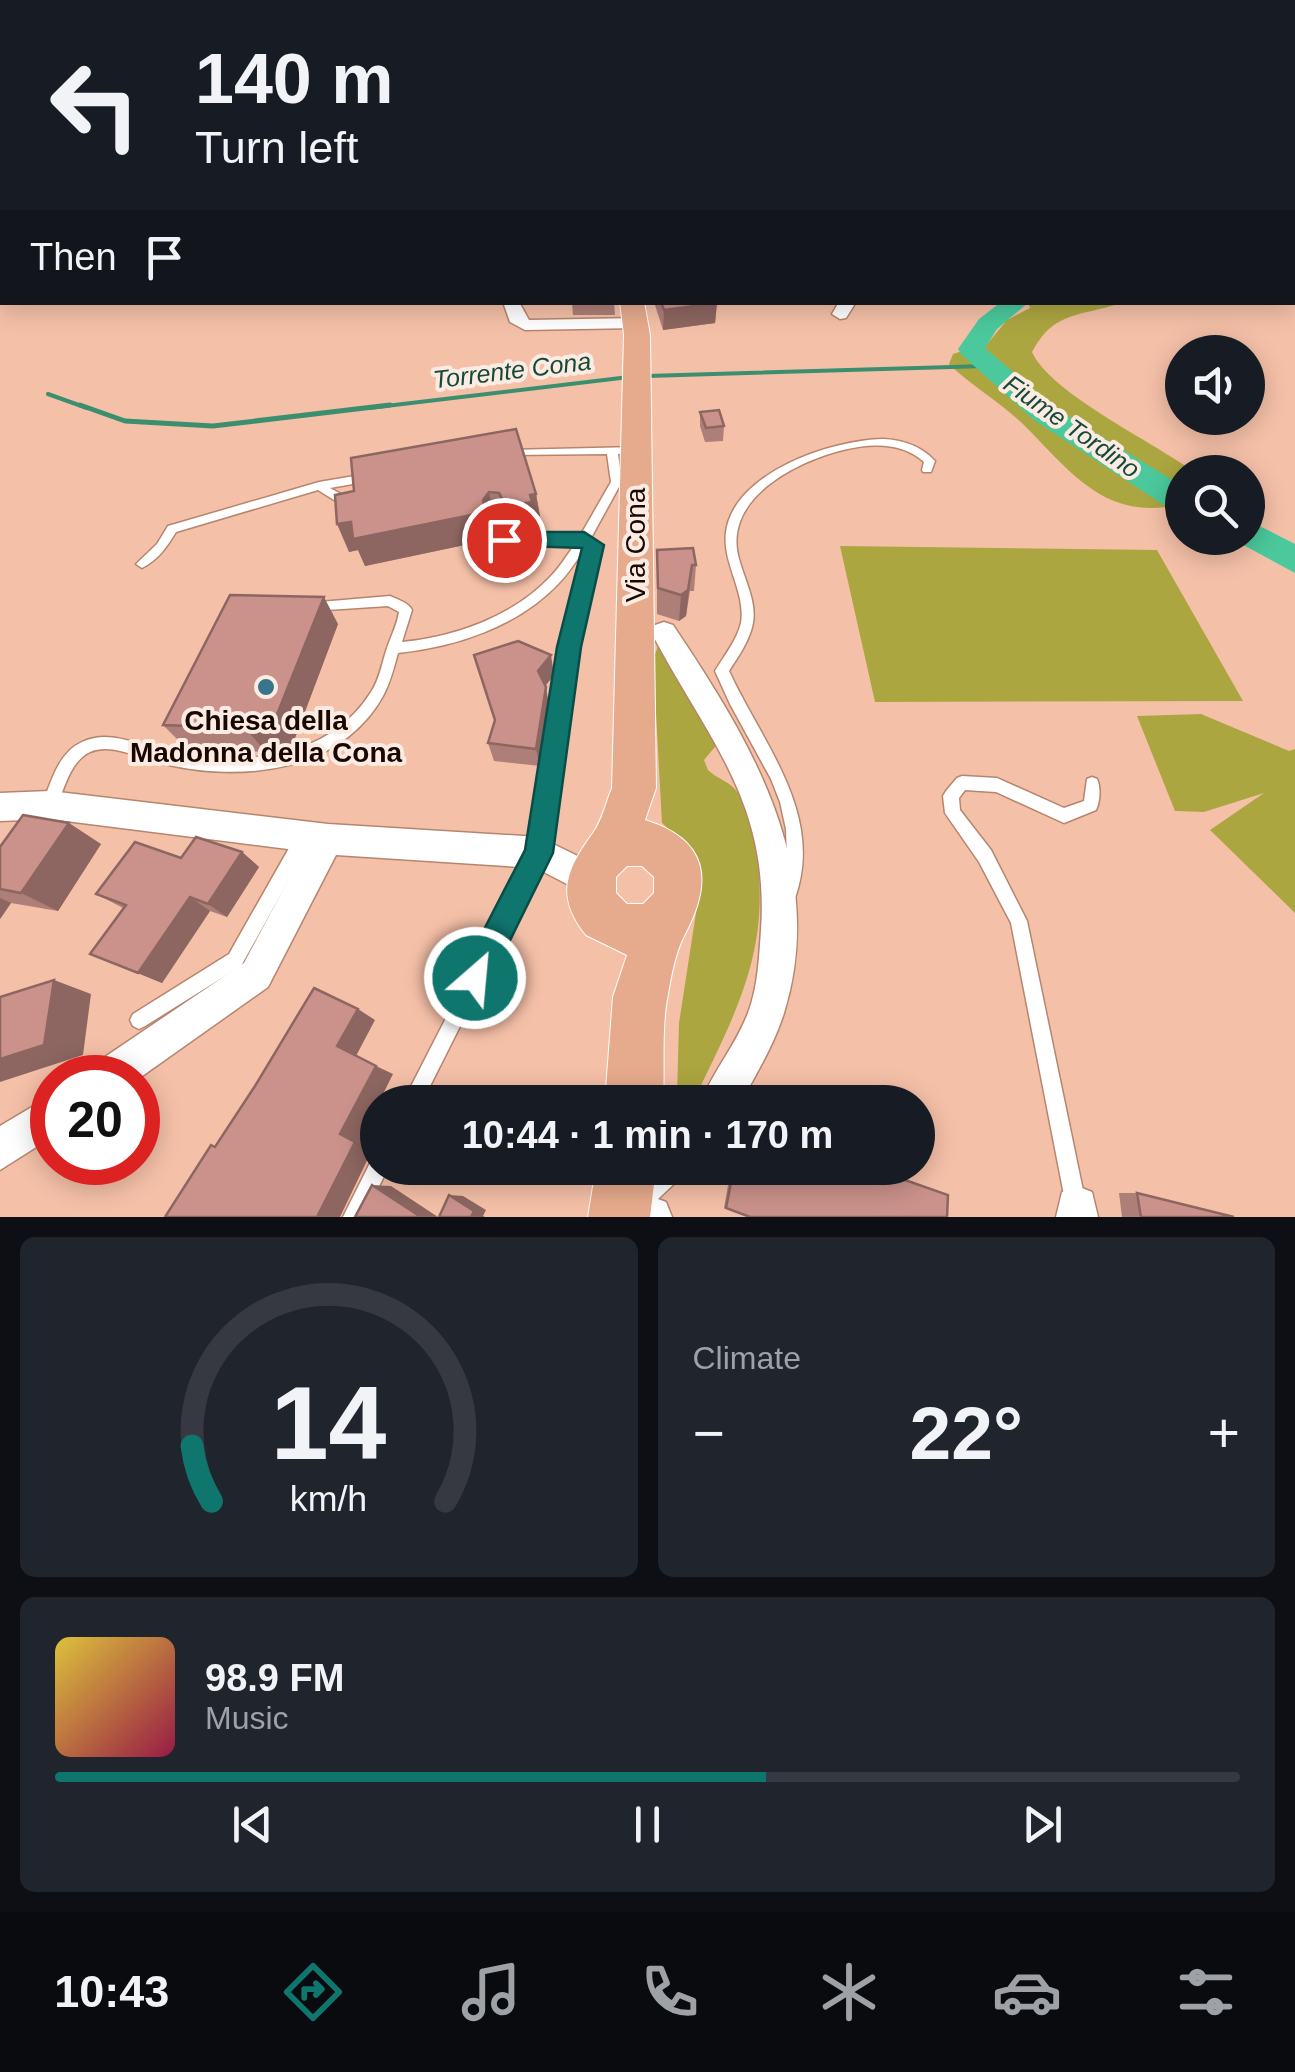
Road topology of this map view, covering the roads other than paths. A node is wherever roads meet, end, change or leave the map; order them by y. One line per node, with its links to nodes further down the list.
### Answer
1 (511, 305): 2 (street)
2 (635, 319): 4 (main road, Via Cona)
3 (502, 453): 4 (lane)
4 (627, 459): 10 (lane); 20 (main road, Via Cona)
5 (927, 470): 21 (lane)
6 (374, 476): 7 (lane)
7 (319, 486): 8 (lane); 11 (lane)
8 (346, 502)
9 (499, 527): 10 (lane)
10 (584, 540): 14 (lane); 19 (lane)
11 (142, 564)
12 (293, 607): 14 (lane)
13 (664, 632): 21 (street)
14 (394, 648): 16 (lane)
15 (1092, 784): 30 (lane)
16 (50, 806): 17 (street); 18 (street)
17 (0, 807)
18 (316, 838): 19 (street); 22 (lane); 23 (street)
19 (538, 853): 20 (street); 24 (lane)
20 (627, 885): 25 (main road)
21 (781, 918): 26 (street)
22 (139, 1020)
23 (139, 1055)
24 (421, 1085)
25 (635, 1085)
26 (729, 1085)
27 (30, 1129): 28 (street)
28 (0, 1150)
29 (369, 1185): 31 (lane)
30 (1077, 1212)
31 (353, 1217)

